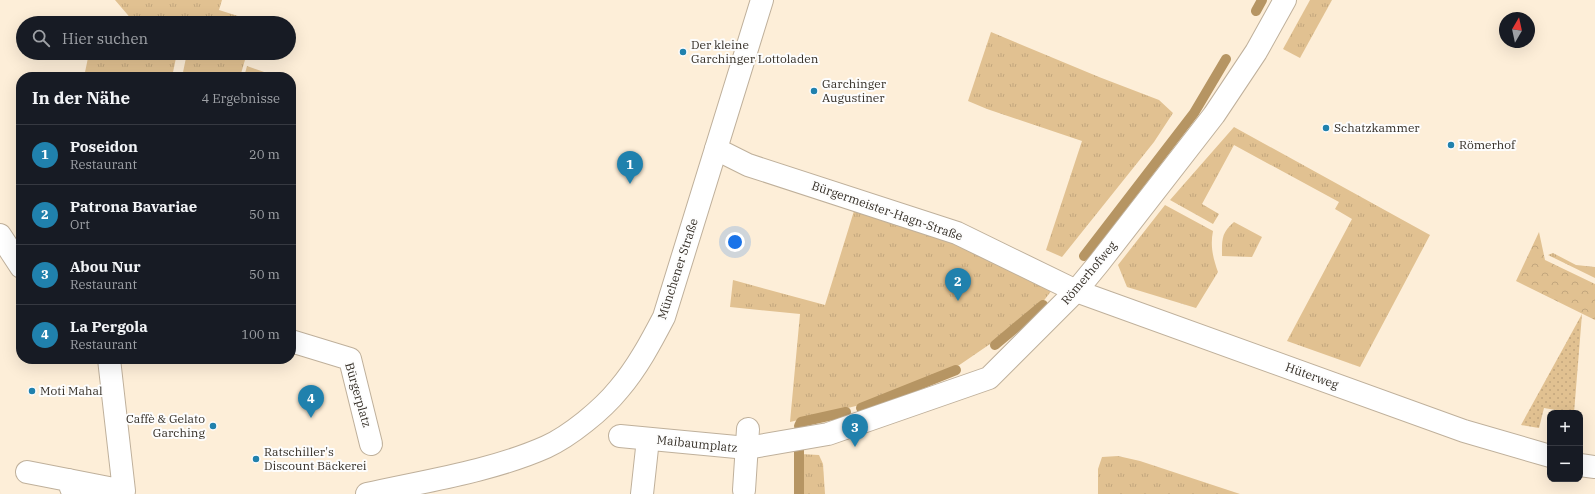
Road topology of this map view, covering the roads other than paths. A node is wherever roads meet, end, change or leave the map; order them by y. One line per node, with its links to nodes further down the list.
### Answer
1 (762, 0): 3 (street, Münchener Straße)
2 (1285, 0): 6 (street, Römerhofweg)
3 (716, 149): 6 (street, Bürgermeister-Hagn-Straße); 20 (street, Münchener Straße)
4 (0, 235): 5 (street)
5 (16, 259)
6 (1076, 291): 10 (street, Römerhofweg); 14 (street, Hüterweg)
7 (296, 343): 13 (street, Bürgerplatz)
8 (110, 364): 18 (street)
9 (620, 436): 11 (street, Maibaumplatz)
10 (806, 438): 12 (street, Maibaumplatz)
11 (648, 439): 12 (street, Maibaumplatz); 21 (street, Maibaumplatz)
12 (747, 439): 19 (street, Maibaumplatz)
13 (372, 444)
14 (1547, 455)
15 (1583, 465): 16 (street)
16 (1595, 467)
17 (27, 472): 18 (street)
18 (70, 487)
19 (744, 490)
20 (367, 494)
21 (642, 494)

